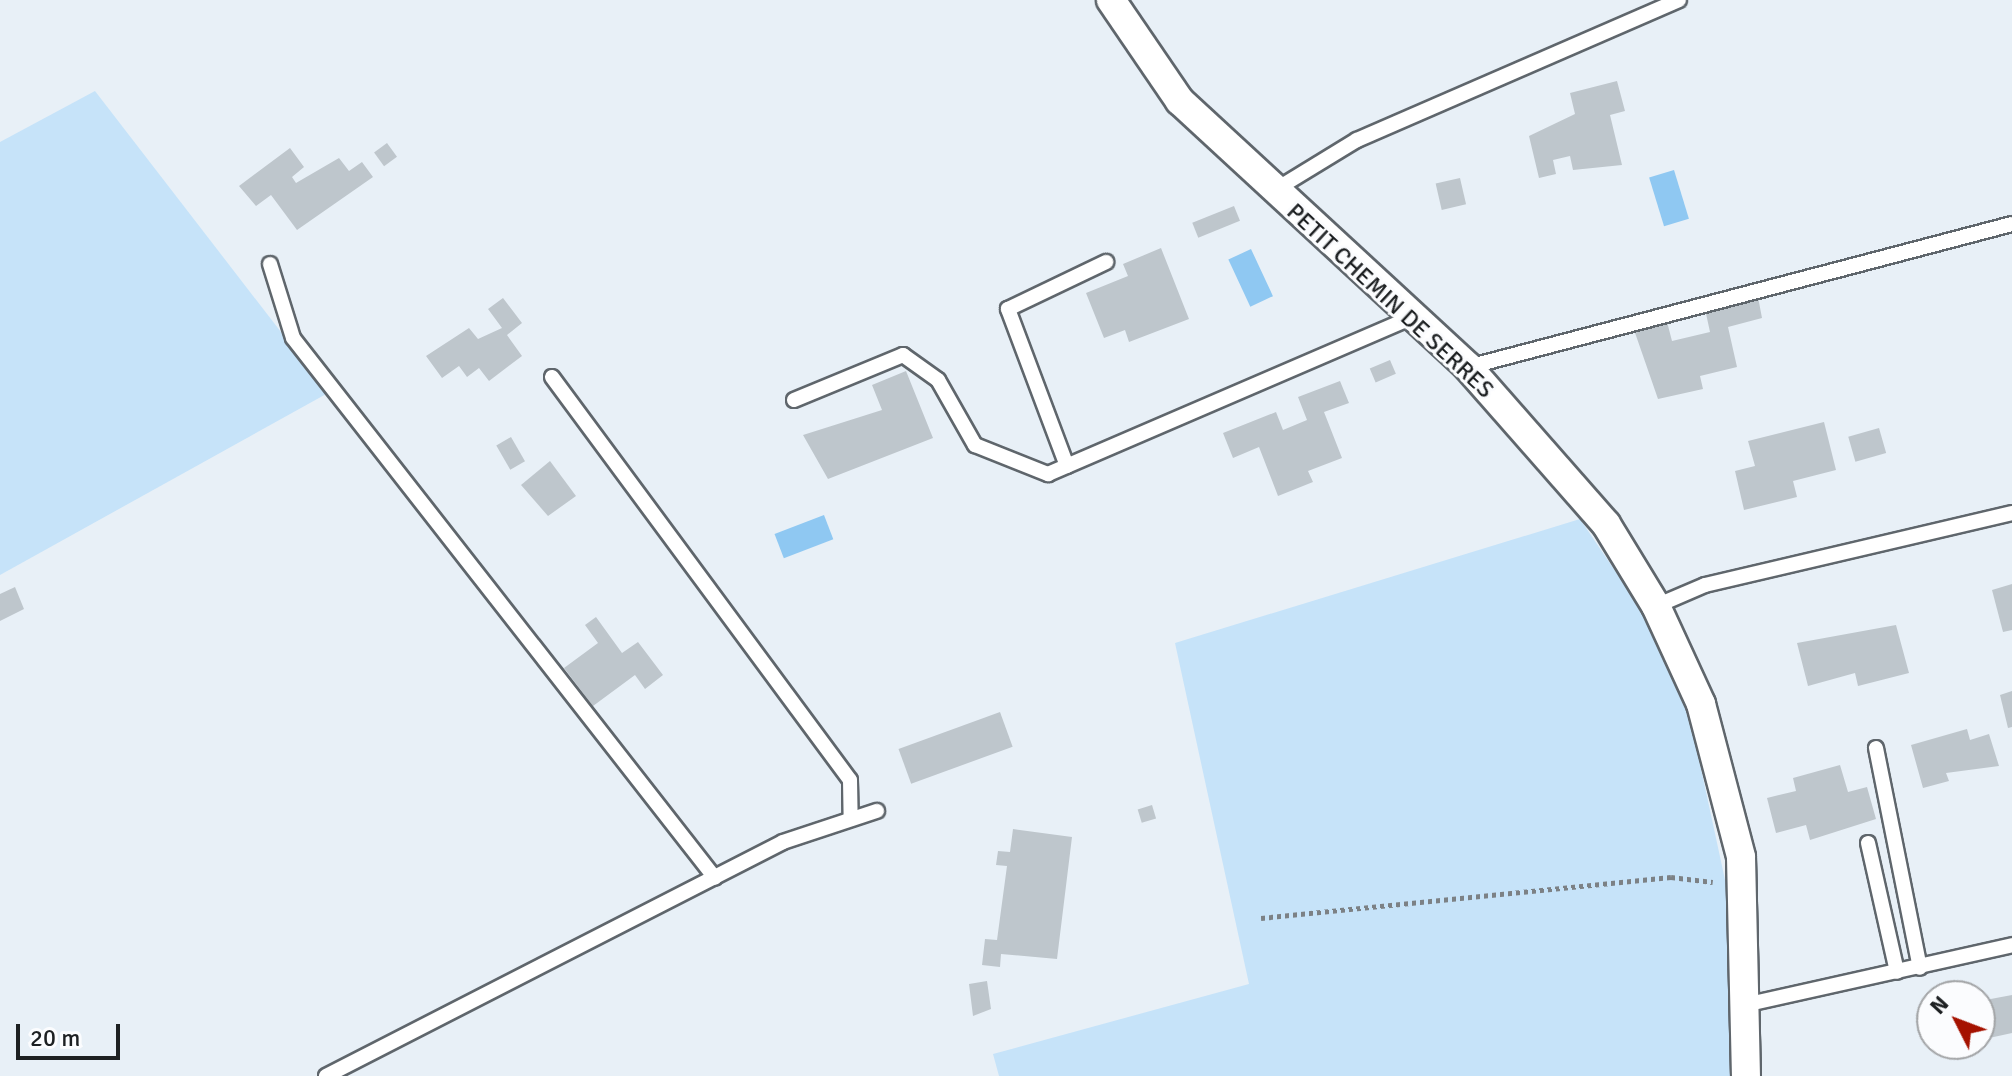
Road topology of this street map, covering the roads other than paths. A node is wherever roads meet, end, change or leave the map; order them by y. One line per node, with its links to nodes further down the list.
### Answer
1 (1111, 0): 3 (street, PETIT CHEMIN DE SERRES)
2 (1679, 0): 3 (lane)
3 (1271, 192): 7 (street, PETIT CHEMIN DE SERRES)
4 (2012, 224): 8 (lane)
5 (1106, 262): 11 (lane)
6 (270, 264): 18 (lane)
7 (1413, 317): 8 (street, PETIT CHEMIN DE SERRES); 11 (lane)
8 (1468, 367): 13 (street, PETIT CHEMIN DE SERRES)
9 (552, 377): 16 (lane)
10 (794, 400): 11 (lane)
11 (1067, 466)
12 (2012, 513): 13 (lane)
13 (1656, 606): 22 (street, PETIT CHEMIN DE SERRES)
14 (1876, 748): 20 (lane)
15 (877, 811): 16 (lane)
16 (851, 819): 18 (lane)
17 (1868, 843): 21 (lane)
18 (715, 878): 23 (lane)
19 (2012, 945): 20 (lane)
20 (1920, 968): 21 (lane)
21 (1897, 972): 22 (lane)
22 (1749, 1004): 24 (street, PETIT CHEMIN DE SERRES)
23 (326, 1076)
24 (1746, 1076)

